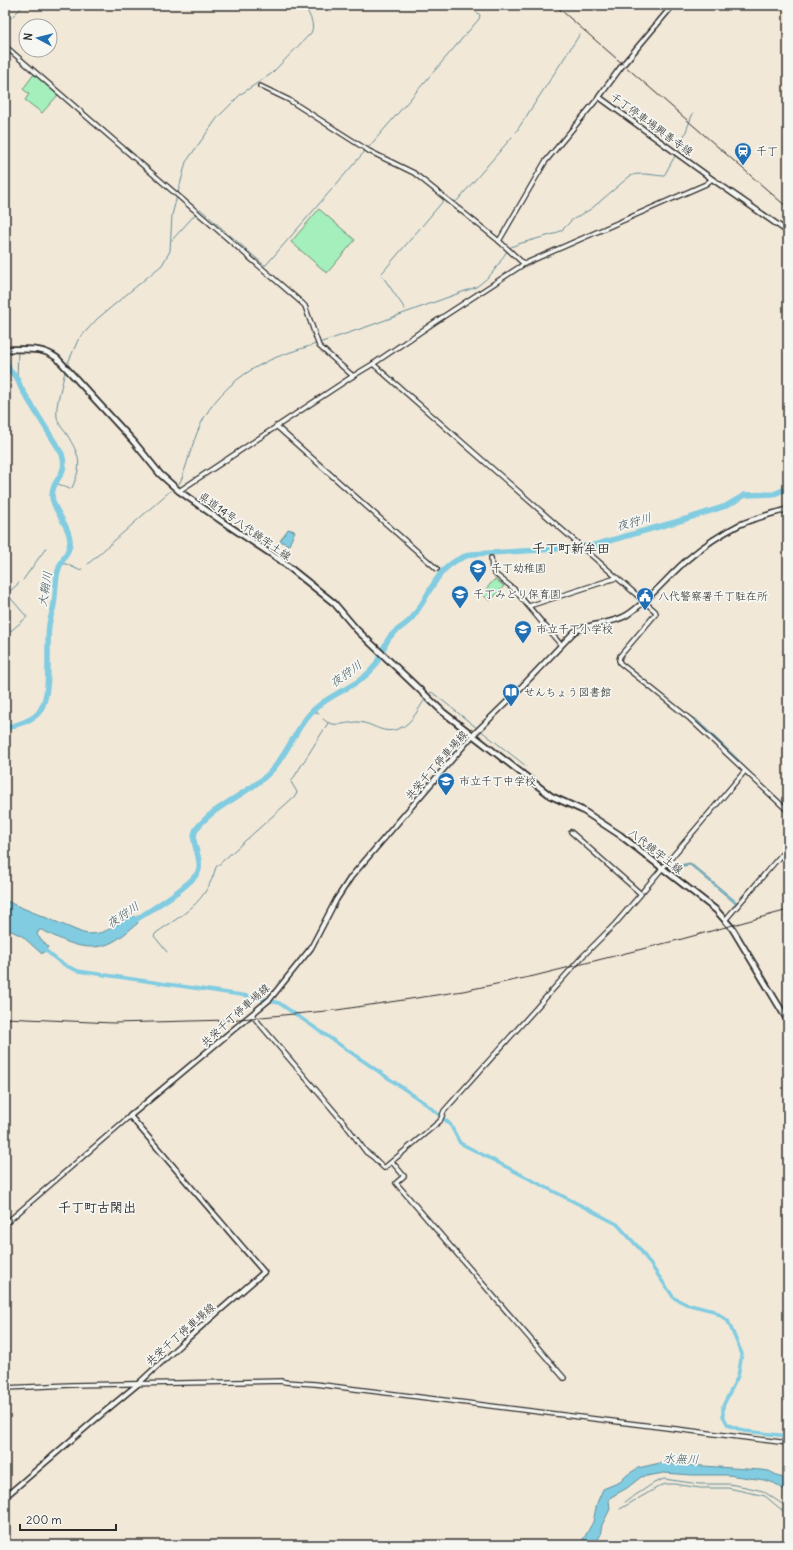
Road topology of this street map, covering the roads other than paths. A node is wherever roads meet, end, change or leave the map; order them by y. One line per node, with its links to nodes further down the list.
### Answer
1 (673, 5): 4 (main road, 千丁停車場興善寺線)
2 (5, 46): 11 (street)
3 (260, 86): 7 (street)
4 (599, 97): 5 (main road, 千丁停車場興善寺線); 7 (street)
5 (712, 179): 6 (main road); 8 (street)
6 (788, 232)
7 (499, 241): 8 (street)
8 (524, 264): 10 (street)
9 (5, 349): 13 (main road, 県道14号八代鏡宇土線)
10 (373, 364): 11 (street); 17 (street)
11 (353, 376): 12 (street)
12 (276, 426): 13 (street); 16 (street)
13 (179, 491): 21 (main road, 県道14号八代鏡宇土線)
14 (788, 509): 18 (main road, 共栄千丁停車場線)
15 (491, 558): 19 (street)
16 (437, 569)
17 (616, 578): 18 (street); 19 (street)
18 (644, 602): 20 (main road, 共栄千丁停車場線); 22 (street)
19 (529, 606): 20 (street)
20 (562, 645): 21 (main road, 共栄千丁停車場線)
21 (473, 735): 26 (main road, 八代鏡宇土線); 29 (main road, 共栄千丁停車場線)
22 (745, 771): 23 (street); 26 (street)
23 (788, 811)
24 (571, 832): 32 (street)
25 (788, 847): 28 (street)
26 (663, 868): 27 (street); 28 (main road, 八代鏡宇土線)
27 (643, 891)
28 (726, 919): 30 (main road, 八代鏡宇土線)
29 (252, 1015): 31 (main road, 共栄千丁停車場線); 32 (street)
30 (788, 1021)
31 (130, 1116): 33 (street); 35 (main road, 共栄千丁停車場線)
32 (392, 1162): 34 (street)
33 (5, 1224)
34 (564, 1378)
35 (138, 1384): 36 (street); 37 (street); 38 (main road, 共栄千丁停車場線)
36 (5, 1388)
37 (788, 1443)
38 (5, 1497)

